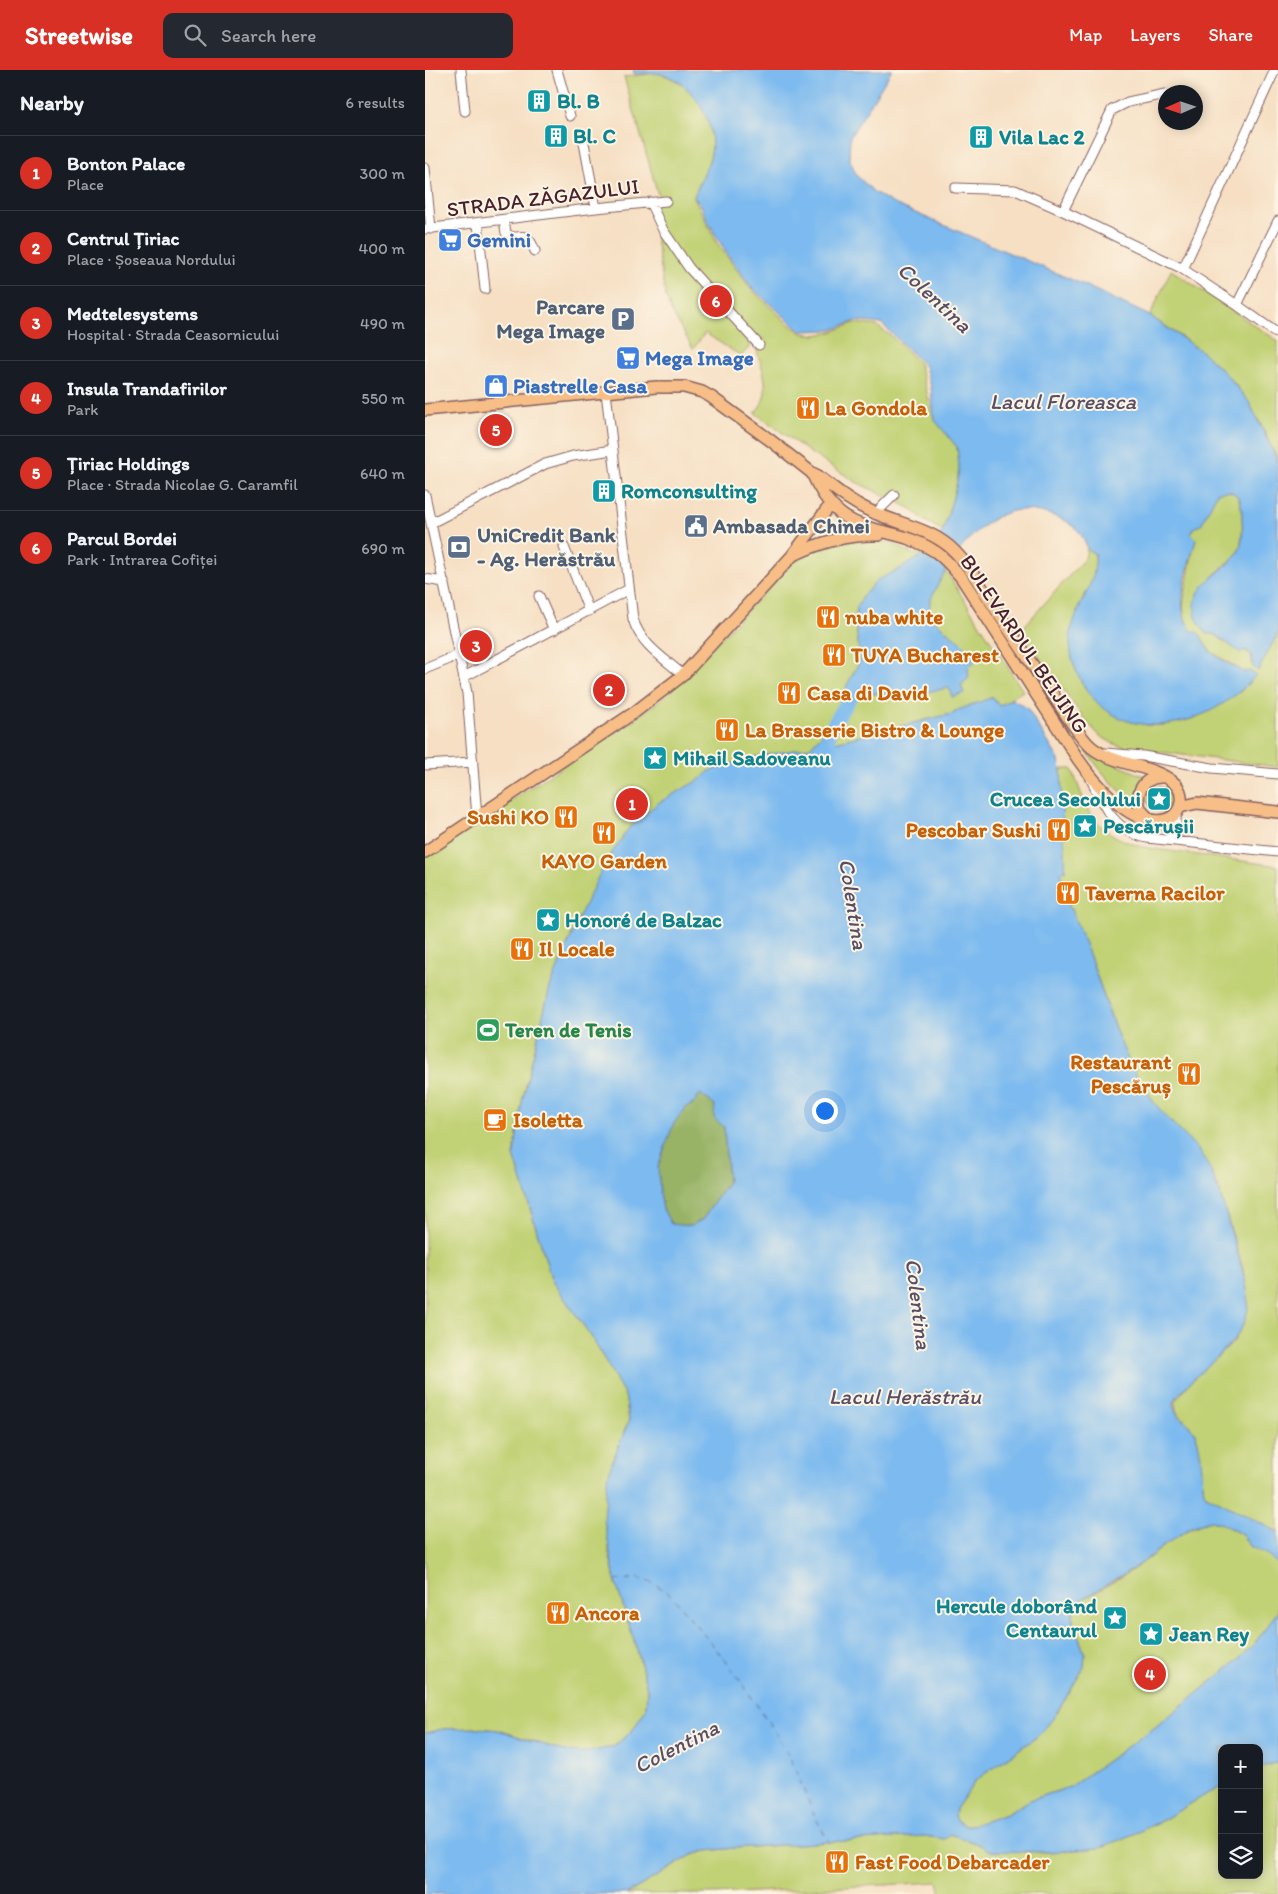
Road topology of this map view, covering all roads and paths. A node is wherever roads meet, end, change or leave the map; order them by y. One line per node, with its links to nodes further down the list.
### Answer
1 (461, 70): 5 (street)
2 (557, 70): 6 (street)
3 (1274, 72): 19 (street)
4 (1158, 96): 13 (street)
5 (465, 111)
6 (570, 116)
7 (584, 142): 12 (street)
8 (425, 168): 17 (street)
9 (955, 188): 13 (street)
10 (666, 201): 11 (street, STRADA ZĂGAZULUI)
11 (650, 202): 12 (street, STRADA ZĂGAZULUI); 23 (street)
12 (597, 208): 14 (street, STRADA ZĂGAZULUI)
13 (1063, 211): 19 (street)
14 (504, 220): 16 (street, STRADA ZĂGAZULUI); 18 (street)
15 (1278, 220): 21 (street)
16 (478, 223): 17 (street, STRADA ZĂGAZULUI); 20 (street)
17 (428, 229)
18 (535, 250)
19 (1183, 269): 21 (street)
20 (485, 288)
21 (1237, 305): 22 (street)
22 (1278, 334)
23 (759, 345)
24 (606, 392): 25 (main road); 26 (street); 27 (main road)
25 (425, 410)
26 (613, 450): 33 (street); 39 (street)
27 (812, 473): 30 (main road, BULEVARDUL BEIJING); 31 (main road, BULEVARDUL BEIJING)
28 (425, 494): 33 (street)
29 (894, 495): 32 (street)
30 (843, 496): 31 (street); 32 (main road, BULEVARDUL BEIJING)
31 (831, 504): 34 (main road, BULEVARDUL BEIJING); 36 (main road)
32 (875, 514): 47 (main road, BULEVARDUL BEIJING)
33 (431, 523): 38 (street)
34 (898, 536): 36 (main road); 50 (main road, BULEVARDUL BEIJING)
35 (564, 547): 41 (street)
36 (792, 556): 45 (main road)
37 (425, 579): 38 (street)
38 (444, 582): 43 (street)
39 (629, 589): 41 (street); 45 (street)
40 (539, 596): 42 (street)
41 (589, 611): 42 (street)
42 (554, 630): 46 (street)
43 (459, 655): 44 (street); 46 (street)
44 (425, 669)
45 (683, 676): 57 (main road)
46 (464, 677): 48 (street)
47 (1103, 753): 51 (street); 52 (main road, BULEVARDUL BEIJING)
48 (473, 762): 49 (street); 57 (street)
49 (425, 765)
50 (1087, 772): 58 (main road, BULEVARDUL BEIJING); 59 (street)
51 (1278, 774)
52 (1167, 778): 53 (main road, BULEVARDUL BEIJING); 58 (main road)
53 (1180, 793): 54 (main road, BULEVARDUL BEIJING); 55 (main road)
54 (1197, 803): 55 (main road, BULEVARDUL BEIJING); 56 (main road, BULEVARDUL BEIJING)
55 (1178, 810): 58 (main road, BULEVARDUL BEIJING); 59 (street)
56 (1278, 812)
57 (477, 818): 60 (main road)
58 (1156, 820): 59 (street)
59 (1176, 841): 61 (street)
60 (425, 852)
61 (1278, 852)

